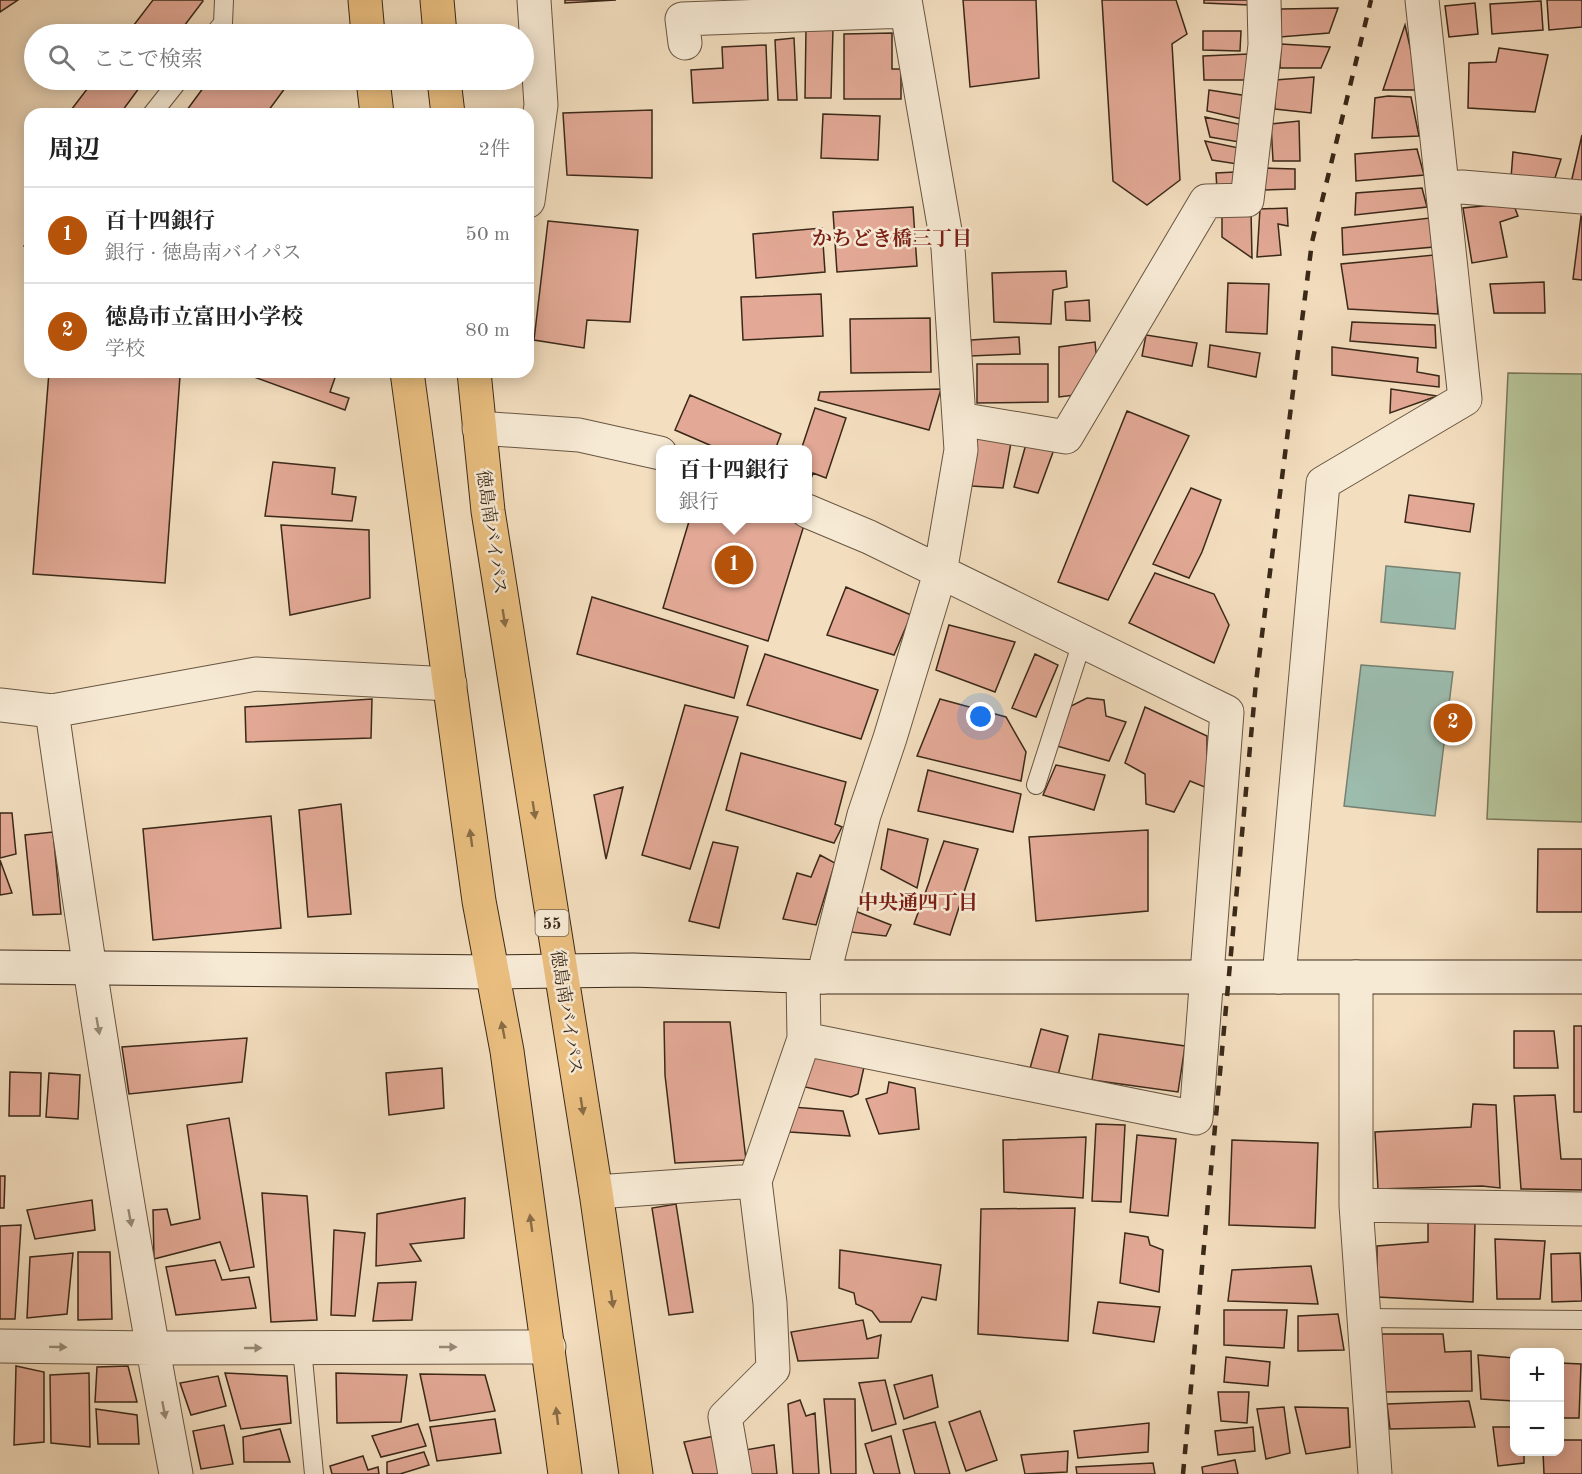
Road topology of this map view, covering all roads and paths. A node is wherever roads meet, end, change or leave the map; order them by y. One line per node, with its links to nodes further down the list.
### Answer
1 (224, 0): 8 (lane)
2 (365, 0): 9 (highway)
3 (436, 0): 10 (highway)
4 (534, 0): 18 (street)
5 (1264, 0): 23 (street)
6 (1422, 0): 19 (street)
7 (906, 6): 11 (street); 23 (street)
8 (222, 24)
9 (368, 24)
10 (439, 24)
11 (686, 43)
12 (171, 90): 15 (lane)
13 (375, 90): 16 (highway)
14 (445, 90): 17 (highway)
15 (157, 108)
16 (376, 108)
17 (447, 108)
18 (534, 157)
19 (1443, 188): 20 (street); 38 (street)
20 (1582, 197)
21 (408, 378): 29 (highway)
22 (475, 378): 24 (highway, 徳島南バイパス / 55)
23 (959, 419): 27 (street)
24 (479, 428): 25 (street); 35 (highway, 徳島南バイパス / 55, one-way to 35)
25 (656, 452)
26 (812, 514): 27 (street)
27 (940, 573): 28 (street); 37 (street)
28 (1082, 642): 32 (lane); 41 (street)
29 (450, 684): 31 (street); 36 (highway, one-way to 29)
30 (0, 705): 31 (street)
31 (52, 711): 34 (street)
32 (1036, 785)
33 (0, 967): 34 (street)
34 (88, 968): 36 (street); 51 (street, one-way to 51)
35 (560, 971): 36 (street); 37 (street); 44 (highway, 徳島南バイパス / 55, one-way to 44)
36 (493, 972): 50 (highway, one-way to 36)
37 (813, 977): 41 (street); 42 (street)
38 (1279, 977): 39 (street); 41 (street)
39 (1356, 977): 40 (street); 45 (street)
40 (1582, 977)
41 (1206, 978): 42 (street)
42 (804, 1039): 43 (street)
43 (755, 1181): 44 (street); 57 (street)
44 (596, 1192): 56 (highway, 徳島南バイパス / 55, one-way to 56)
45 (1356, 1205): 46 (street); 47 (street)
46 (1582, 1209)
47 (1366, 1318): 48 (lane); 58 (street)
48 (1582, 1320)
49 (0, 1346): 51 (street, one-way to 51)
50 (549, 1347): 52 (street, one-way to 50); 55 (highway, one-way to 50)
51 (152, 1348): 52 (street, one-way to 52); 53 (street, one-way to 53)
52 (302, 1348): 54 (lane)
53 (176, 1474)
54 (314, 1474)
55 (565, 1474)
56 (636, 1474)
57 (735, 1474)
58 (1376, 1474)

